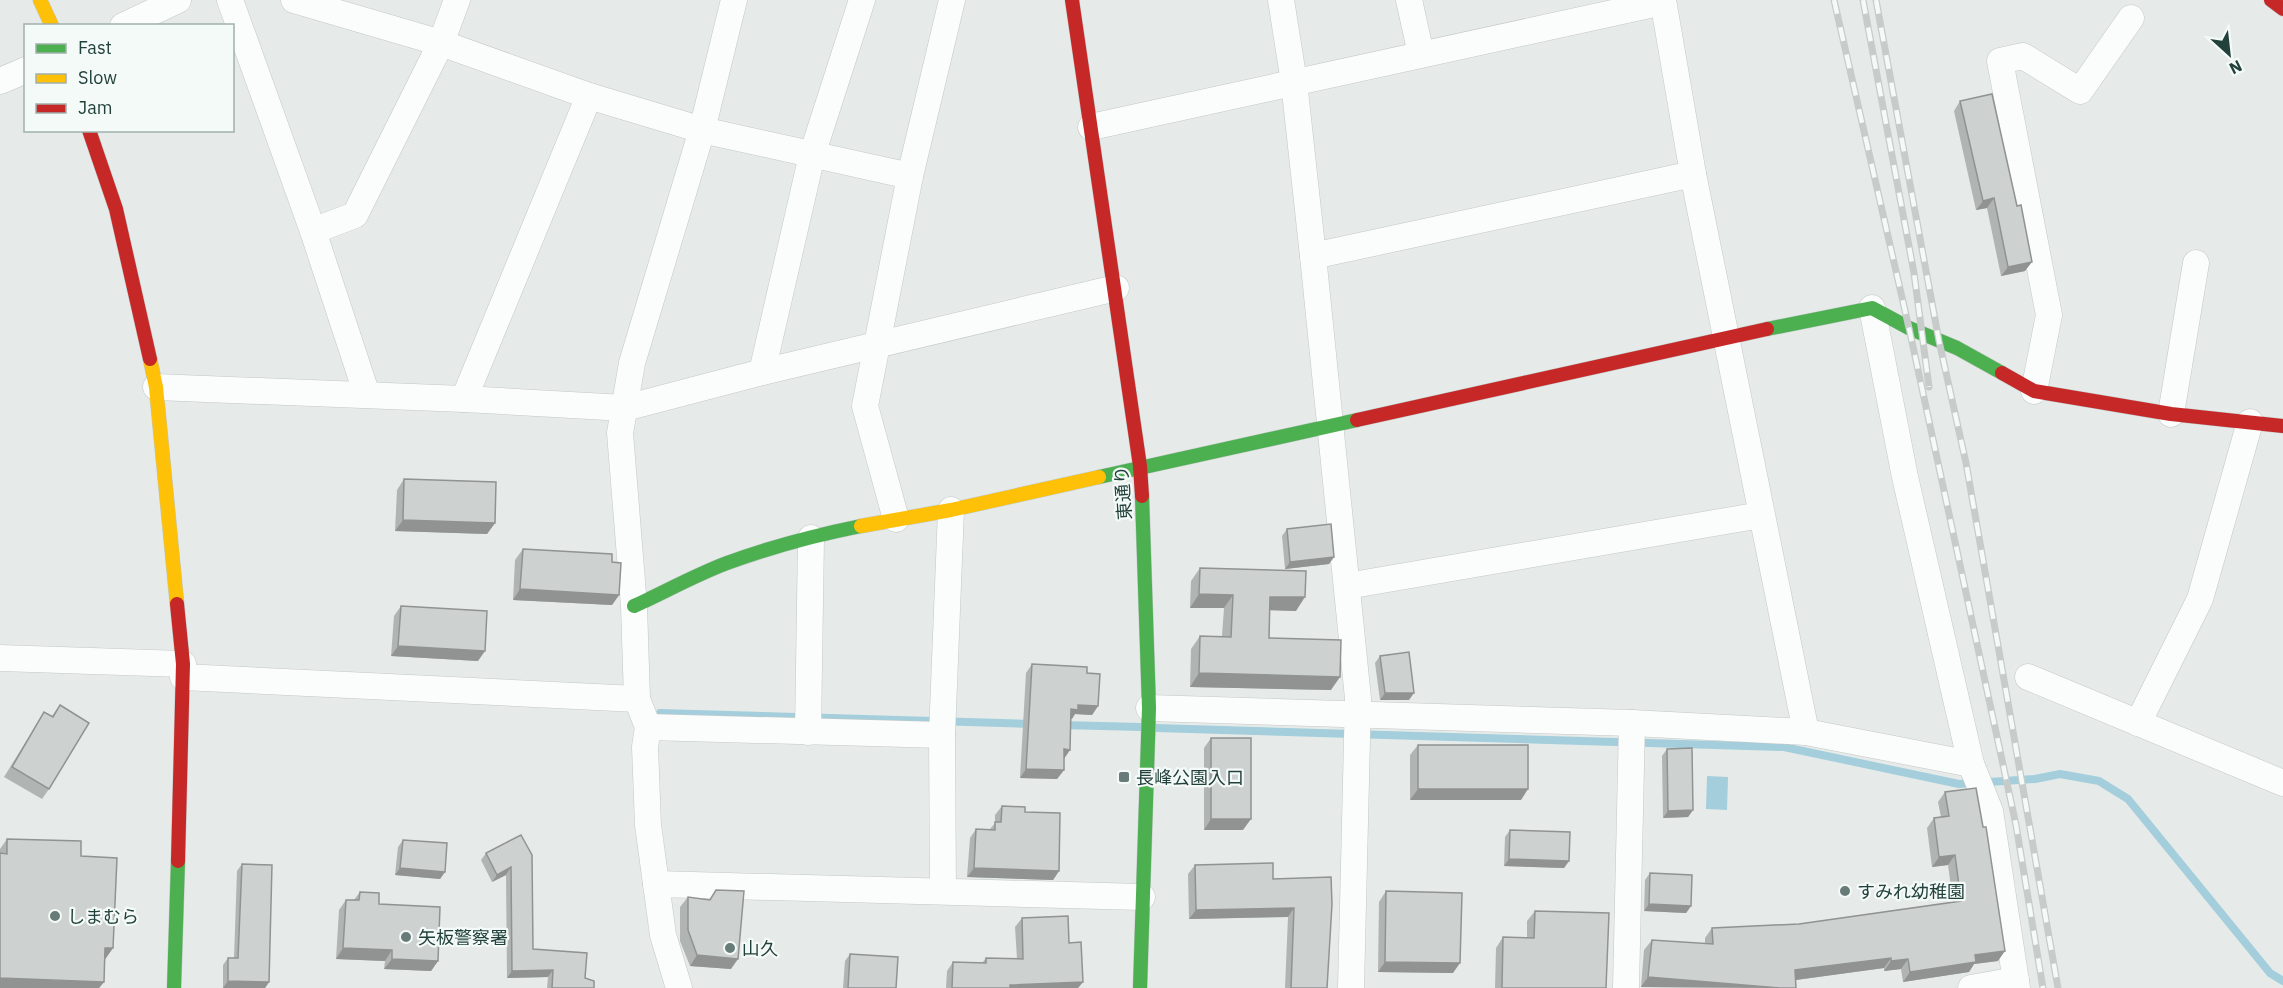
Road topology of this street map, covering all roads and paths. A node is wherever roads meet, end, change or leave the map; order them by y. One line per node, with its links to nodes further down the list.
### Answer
1 (40, 0): 16 (street)
2 (178, 0): 17 (street)
3 (230, 0): 30 (street)
4 (294, 0): 18 (street)
5 (457, 0): 18 (street)
6 (734, 0): 25 (street)
7 (862, 0): 27 (street)
8 (952, 0): 29 (street)
9 (1072, 0): 24 (street, 東通り)
10 (1281, 0): 22 (street)
11 (1409, 0): 19 (street)
12 (2271, 0): 14 (street)
13 (1663, 1): 19 (street); 28 (street)
14 (2283, 9)
15 (2131, 18): 39 (street)
16 (51, 24)
17 (127, 24)
18 (441, 42): 23 (street); 30 (street)
19 (1421, 54): 22 (street)
20 (24, 71): 21 (street)
21 (0, 81)
22 (1294, 82): 24 (street); 31 (street)
23 (590, 96): 25 (street); 41 (street)
24 (1091, 127): 33 (street, 東通り)
25 (702, 130): 27 (street); 42 (street)
26 (90, 132): 38 (street)
27 (812, 155): 29 (street); 37 (street)
28 (1693, 174): 31 (street); 35 (street)
29 (910, 176): 36 (street)
30 (314, 231): 40 (street)
31 (1313, 256): 45 (street)
32 (2196, 263): 43 (street)
33 (1116, 288): 36 (street); 47 (street, 東通り)
34 (1872, 308): 35 (street); 39 (street); 66 (street)
35 (1725, 338): 45 (street); 49 (street)
36 (877, 345): 37 (street); 50 (street)
37 (762, 372): 42 (street)
38 (156, 387): 40 (street); 55 (street)
39 (2034, 391): 43 (street)
40 (367, 395): 41 (street)
41 (464, 399): 42 (street)
42 (625, 408): 53 (street)
43 (2171, 414): 44 (street)
44 (2250, 422): 46 (street); 61 (street)
45 (1330, 426): 47 (street); 52 (street)
46 (2283, 426)
47 (1140, 466): 48 (street); 58 (street, 東通り)
48 (951, 510): 50 (street); 65 (street)
49 (1761, 515): 52 (street); 64 (street)
50 (896, 519): 51 (street)
51 (812, 538): 53 (street); 63 (street)
52 (1347, 586): 59 (street)
53 (634, 606): 57 (street)
54 (0, 658): 55 (street)
55 (183, 671): 57 (street); 72 (street)
56 (2028, 677): 61 (street)
57 (637, 699): 62 (street)
58 (1149, 708): 59 (street); 70 (street, 東通り)
59 (1358, 715): 60 (street); 75 (street)
60 (1632, 723): 64 (street); 76 (street)
61 (2138, 723): 67 (street)
62 (648, 728): 63 (street); 68 (street)
63 (808, 732): 65 (street)
64 (1806, 732): 66 (street)
65 (942, 735): 69 (street)
66 (1971, 764): 71 (street)
67 (2283, 783)
68 (656, 884): 69 (street); 73 (street)
69 (943, 891): 70 (street)
70 (1142, 897): 74 (street, 東通り)
71 (2016, 984): 77 (street)
72 (174, 988)
73 (679, 988)
74 (1140, 988)
75 (1351, 988)
76 (1626, 988)
77 (1971, 988)

